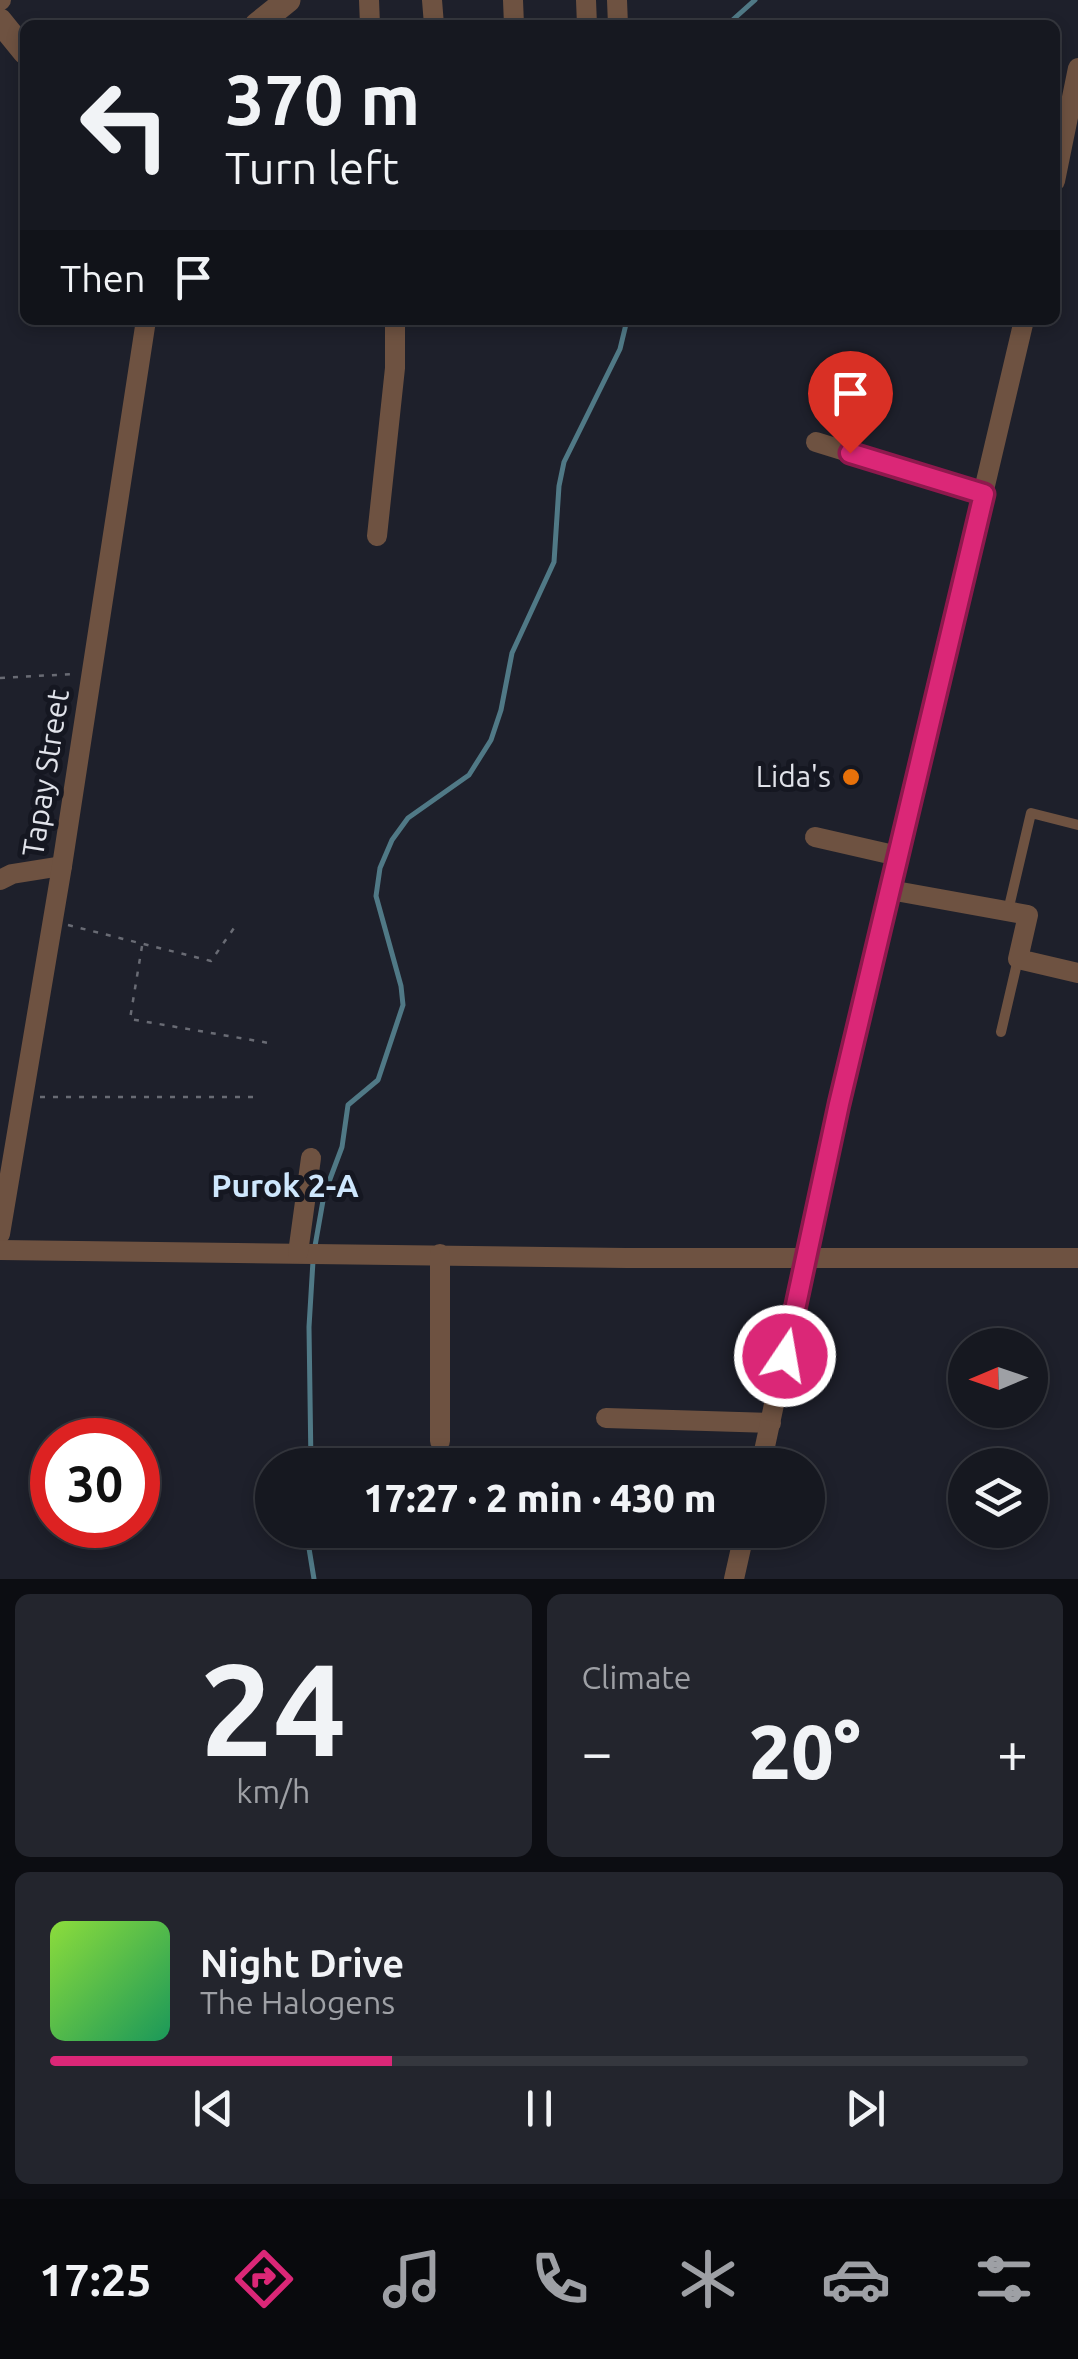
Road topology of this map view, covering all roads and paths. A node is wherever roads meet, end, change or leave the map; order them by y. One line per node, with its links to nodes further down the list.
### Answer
1 (288, 0): 2 (street)
2 (263, 20)
3 (0, 22): 4 (street)
4 (20, 46)
5 (1078, 68): 6 (street)
6 (1060, 157)
7 (145, 325): 13 (street, Tapay Street)
8 (394, 325): 12 (street)
9 (1023, 325): 11 (street)
10 (816, 442): 11 (street)
11 (984, 494): 17 (street)
12 (377, 536)
13 (91, 675): 14 (path); 18 (street, Tapay Street)
14 (0, 678)
15 (1078, 824): 21 (lane)
16 (815, 837): 17 (street)
17 (898, 856): 20 (street)
18 (62, 866): 19 (street); 22 (street, Tapay Street)
19 (0, 880)
20 (890, 890): 21 (street); 36 (street)
21 (1008, 912): 25 (street)
22 (52, 921): 24 (path); 29 (street, Tapay Street)
23 (234, 928): 24 (path)
24 (142, 946): 28 (path)
25 (1018, 959): 26 (street); 27 (lane)
26 (1078, 972)
27 (1001, 1032)
28 (269, 1043)
29 (24, 1097): 30 (path); 32 (street, Tapay Street)
30 (258, 1097)
31 (312, 1158): 34 (street)
32 (0, 1234)
33 (0, 1250): 34 (street)
34 (298, 1252): 35 (street)
35 (440, 1254): 36 (street); 40 (street)
36 (807, 1257): 37 (street); 39 (street)
37 (1078, 1258)
38 (606, 1418): 39 (street)
39 (771, 1423): 41 (street)
40 (440, 1442)
41 (765, 1448)
42 (742, 1548): 43 (street)
43 (734, 1579)

